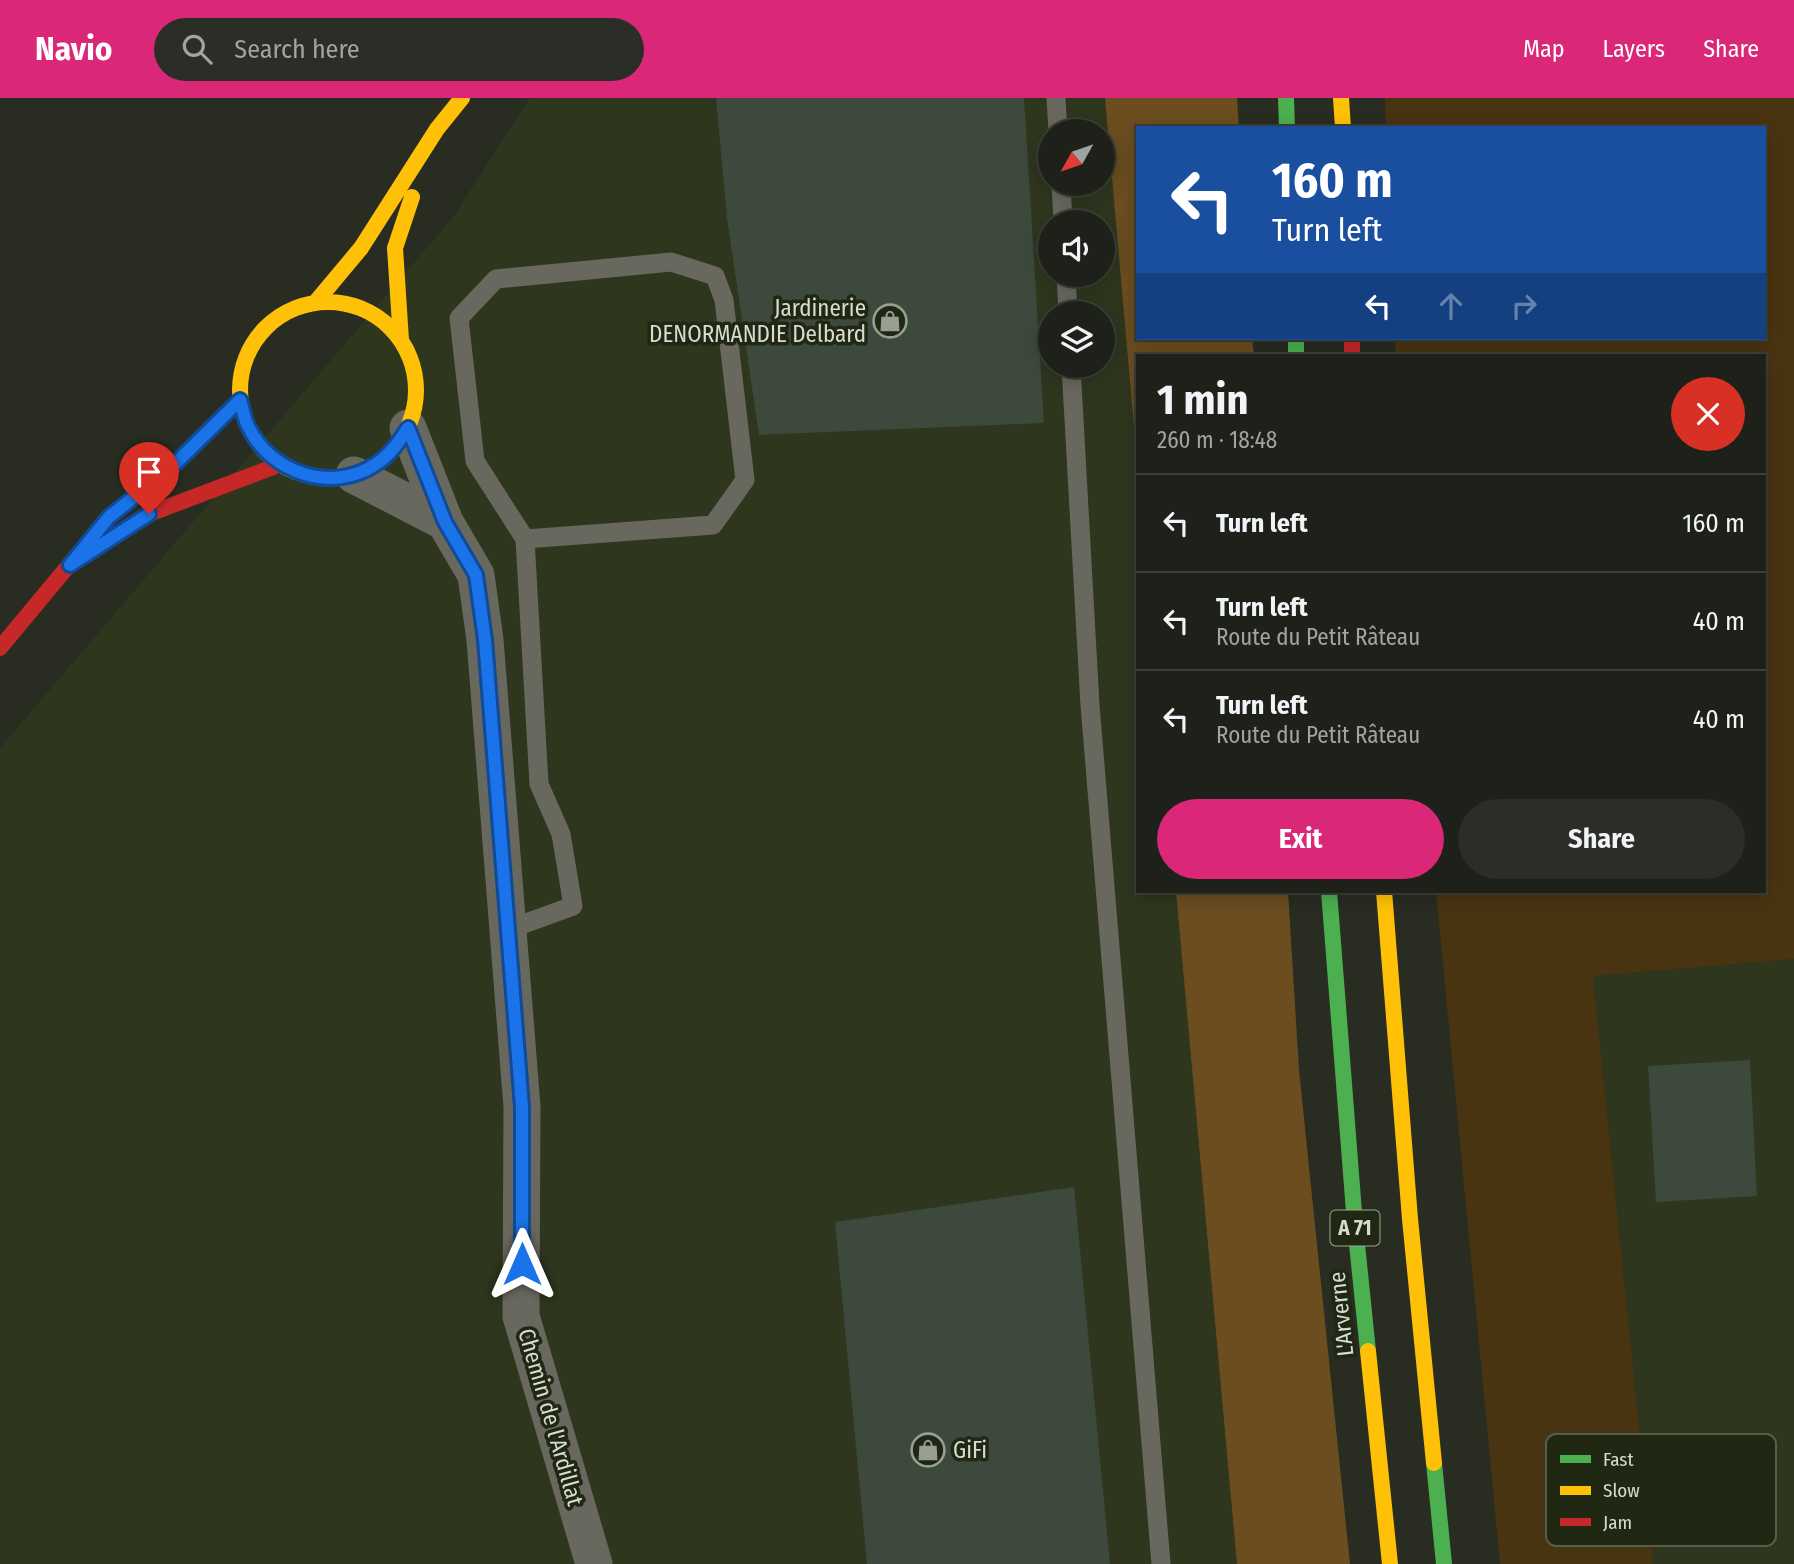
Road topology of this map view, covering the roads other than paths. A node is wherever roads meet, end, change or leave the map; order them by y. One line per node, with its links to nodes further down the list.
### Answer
1 (462, 98): 8 (main road)
2 (1056, 98): 5 (lane)
3 (1286, 98): 6 (main road)
4 (1341, 98): 7 (main road)
5 (1057, 119)
6 (1287, 126)
7 (1343, 126)
8 (437, 129): 9 (main road); 10 (main road)
9 (315, 303): 10 (main road); 12 (main road)
10 (401, 340): 13 (main road)
11 (1072, 378): 24 (lane)
12 (240, 400): 14 (main road); 18 (main road)
13 (408, 428): 15 (main road); 16 (street, Chemin de l'Ardillat)
14 (281, 464): 15 (main road); 18 (main road)
15 (354, 475): 16 (street)
16 (445, 522): 22 (street, Chemin de l'Ardillat)
17 (525, 539): 17 (lane); 22 (lane)
18 (70, 565): 19 (main road)
19 (0, 648)
20 (1329, 893): 25 (main road, L'Arverne / A 71)
21 (1384, 893): 26 (main road, A 71)
22 (508, 930): 23 (street, Chemin de l'Ardillat)
23 (594, 1564)
24 (1161, 1564)
25 (1390, 1564)
26 (1444, 1564)

